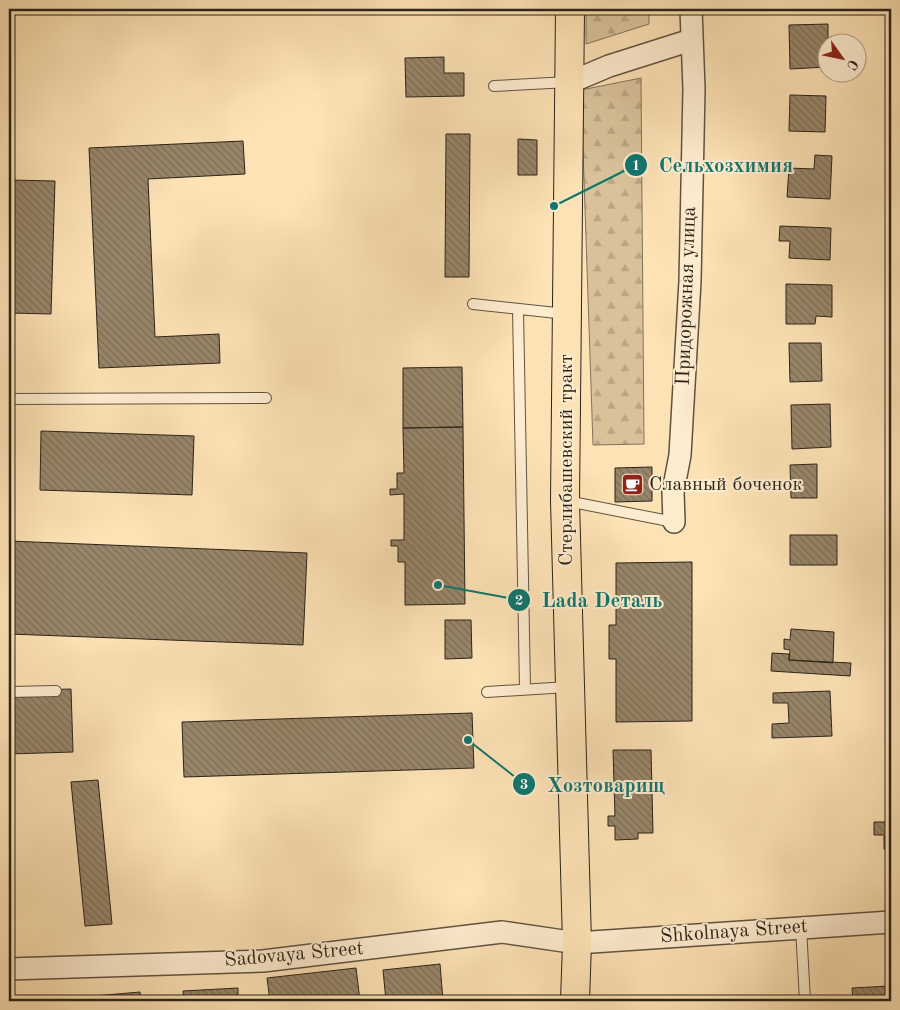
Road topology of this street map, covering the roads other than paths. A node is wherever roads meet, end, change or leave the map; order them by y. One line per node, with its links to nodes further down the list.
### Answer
1 (570, 9): 4 (main road, Стерлибашевский тракт)
2 (691, 9): 3 (street, Придорожная улица)
3 (692, 40): 4 (street); 12 (street, Придорожная улица)
4 (571, 82): 5 (lane); 8 (main road, Стерлибашевский тракт)
5 (494, 86)
6 (473, 304): 7 (lane)
7 (518, 309): 8 (lane); 14 (lane)
8 (567, 314): 11 (main road, Стерлибашевский тракт)
9 (266, 398): 10 (lane)
10 (9, 399)
11 (565, 501): 12 (lane); 13 (main road, Стерлибашевский тракт)
12 (674, 522)
13 (569, 687): 14 (lane); 20 (main road, Стерлибашевский тракт)
14 (524, 688): 17 (lane)
15 (56, 691): 16 (lane)
16 (9, 692)
17 (487, 692)
18 (891, 922): 19 (street, Shkolnaya Street)
19 (801, 927): 20 (street, Shkolnaya Street); 23 (lane)
20 (577, 943): 21 (street, Sadovaya Street); 22 (main road, Стерлибашевский тракт)
21 (9, 969)
22 (575, 1001)
23 (805, 1001)

